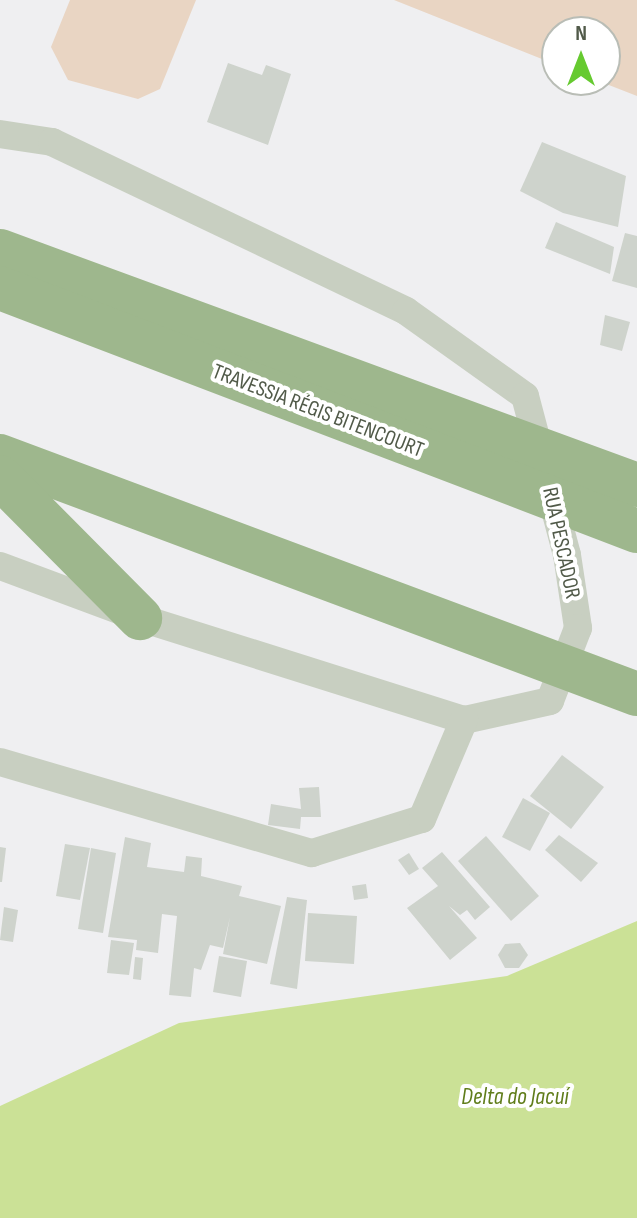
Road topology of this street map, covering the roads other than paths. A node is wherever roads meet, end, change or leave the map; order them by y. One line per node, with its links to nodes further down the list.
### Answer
1 (0, 134): 12 (street, RUA PESCADOR)
2 (0, 251): 4 (highway, TRAVESSIA RÉGIS BITENCOURT)
3 (0, 288): 4 (highway, TRAVESSIA RÉGIS BITENCOURT)
4 (361, 405): 7 (highway, TRAVESSIA RÉGIS BITENCOURT); 8 (highway, TRAVESSIA RÉGIS BITENCOURT)
5 (0, 456): 11 (highway)
6 (0, 477): 10 (highway)
7 (637, 485)
8 (637, 531)
9 (0, 566): 10 (street, RUA PESCADOR)
10 (140, 618): 12 (street, RUA PESCADOR)
11 (637, 694)
12 (464, 720): 13 (street)
13 (0, 762)

